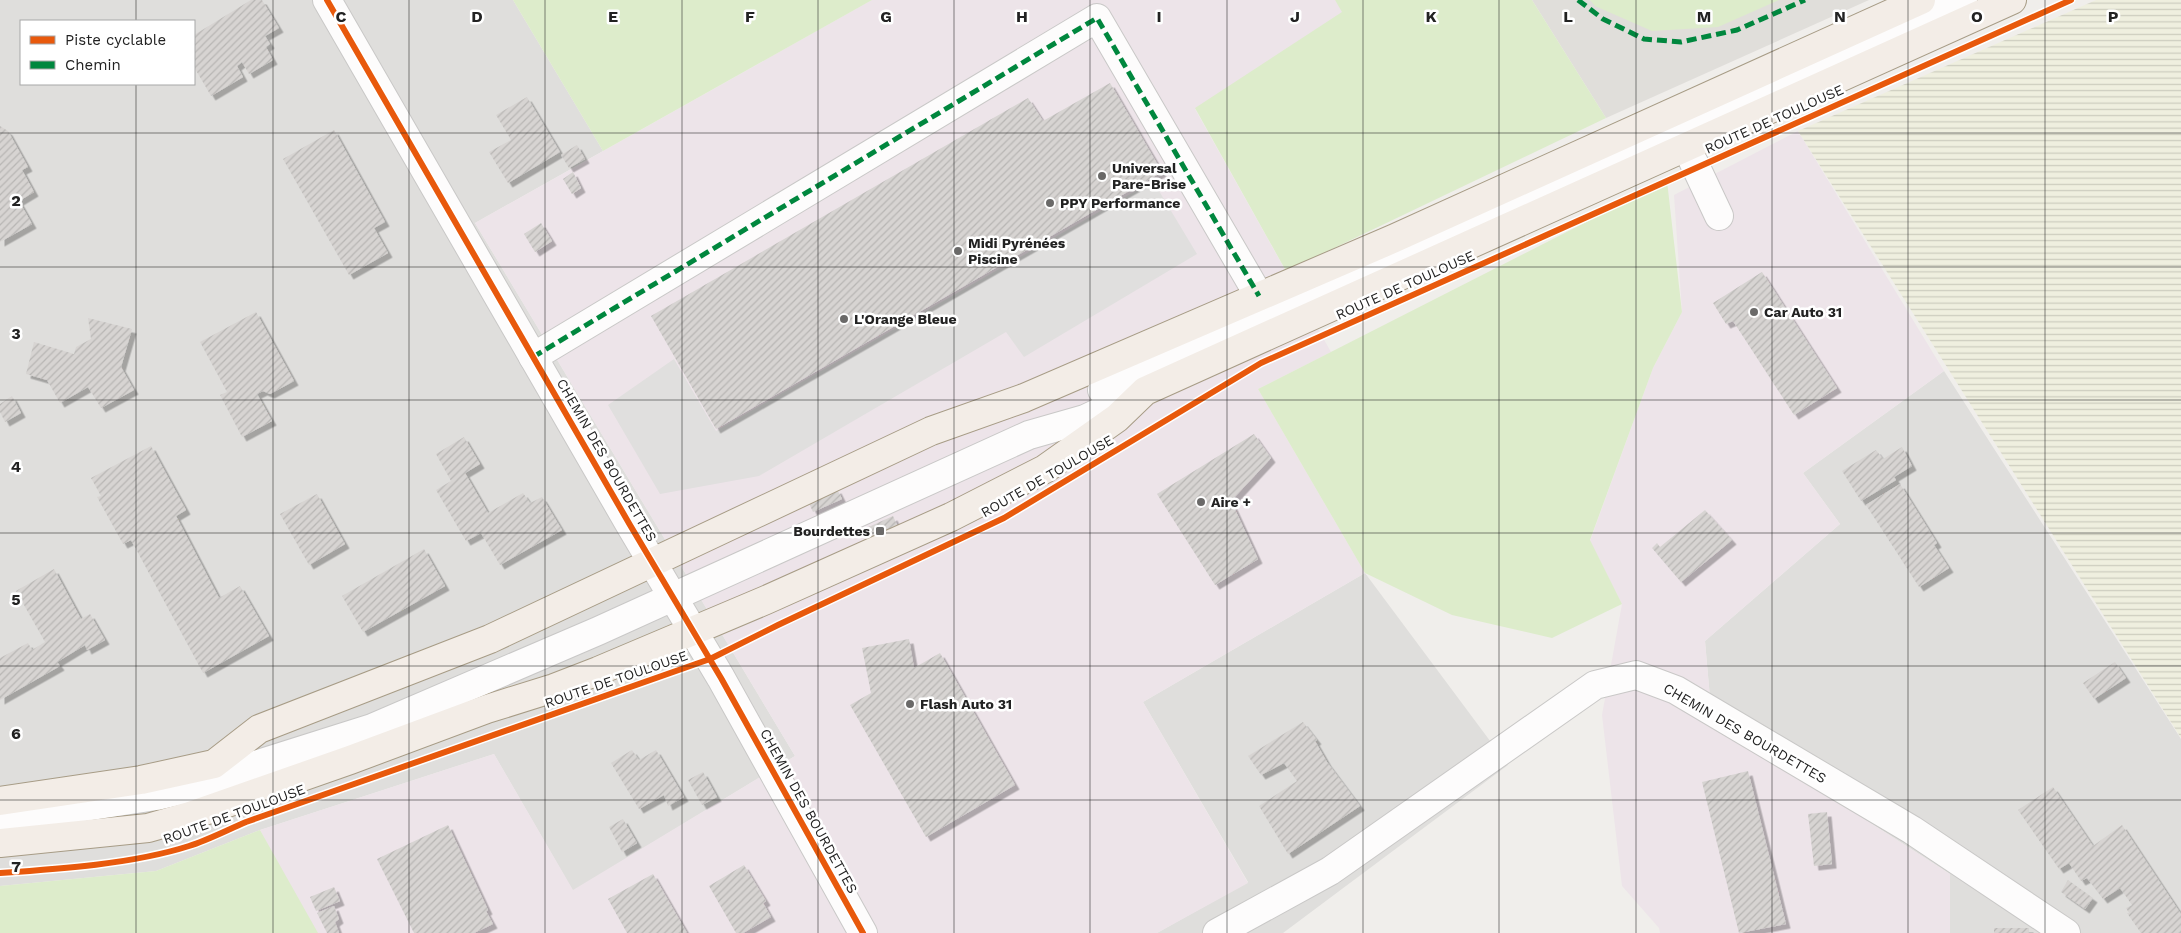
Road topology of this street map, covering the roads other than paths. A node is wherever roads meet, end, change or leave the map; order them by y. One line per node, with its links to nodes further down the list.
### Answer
1 (327, 0): 8 (street, CHEMIN DES BOURDETTES)
2 (1921, 0): 7 (main road, ROUTE DE TOULOUSE)
3 (1964, 0): 10 (street, ROUTE DE TOULOUSE)
4 (2012, 0): 5 (main road, ROUTE DE TOULOUSE)
5 (1686, 146): 6 (street); 9 (main road, ROUTE DE TOULOUSE)
6 (1719, 216)
7 (1259, 296): 8 (street); 11 (main road, ROUTE DE TOULOUSE)
8 (533, 357): 11 (street, CHEMIN DES BOURDETTES)
9 (1145, 391): 10 (street, ROUTE DE TOULOUSE); 13 (main road, ROUTE DE TOULOUSE)
10 (1029, 435): 12 (street, ROUTE DE TOULOUSE)
11 (652, 562): 12 (street, CHEMIN DES BOURDETTES); 14 (main road, ROUTE DE TOULOUSE)
12 (673, 596): 13 (street, CHEMIN DES BOURDETTES); 15 (street, ROUTE DE TOULOUSE)
13 (692, 631): 18 (main road, ROUTE DE TOULOUSE); 19 (street, CHEMIN DES BOURDETTES)
14 (214, 764): 15 (street, ROUTE DE TOULOUSE); 16 (main road, ROUTE DE TOULOUSE)
15 (255, 765): 17 (street, ROUTE DE TOULOUSE)
16 (0, 801)
17 (0, 817)
18 (0, 843)
19 (863, 933)
20 (1217, 933): 21 (street, CHEMIN DES BOURDETTES)
21 (2066, 933)

